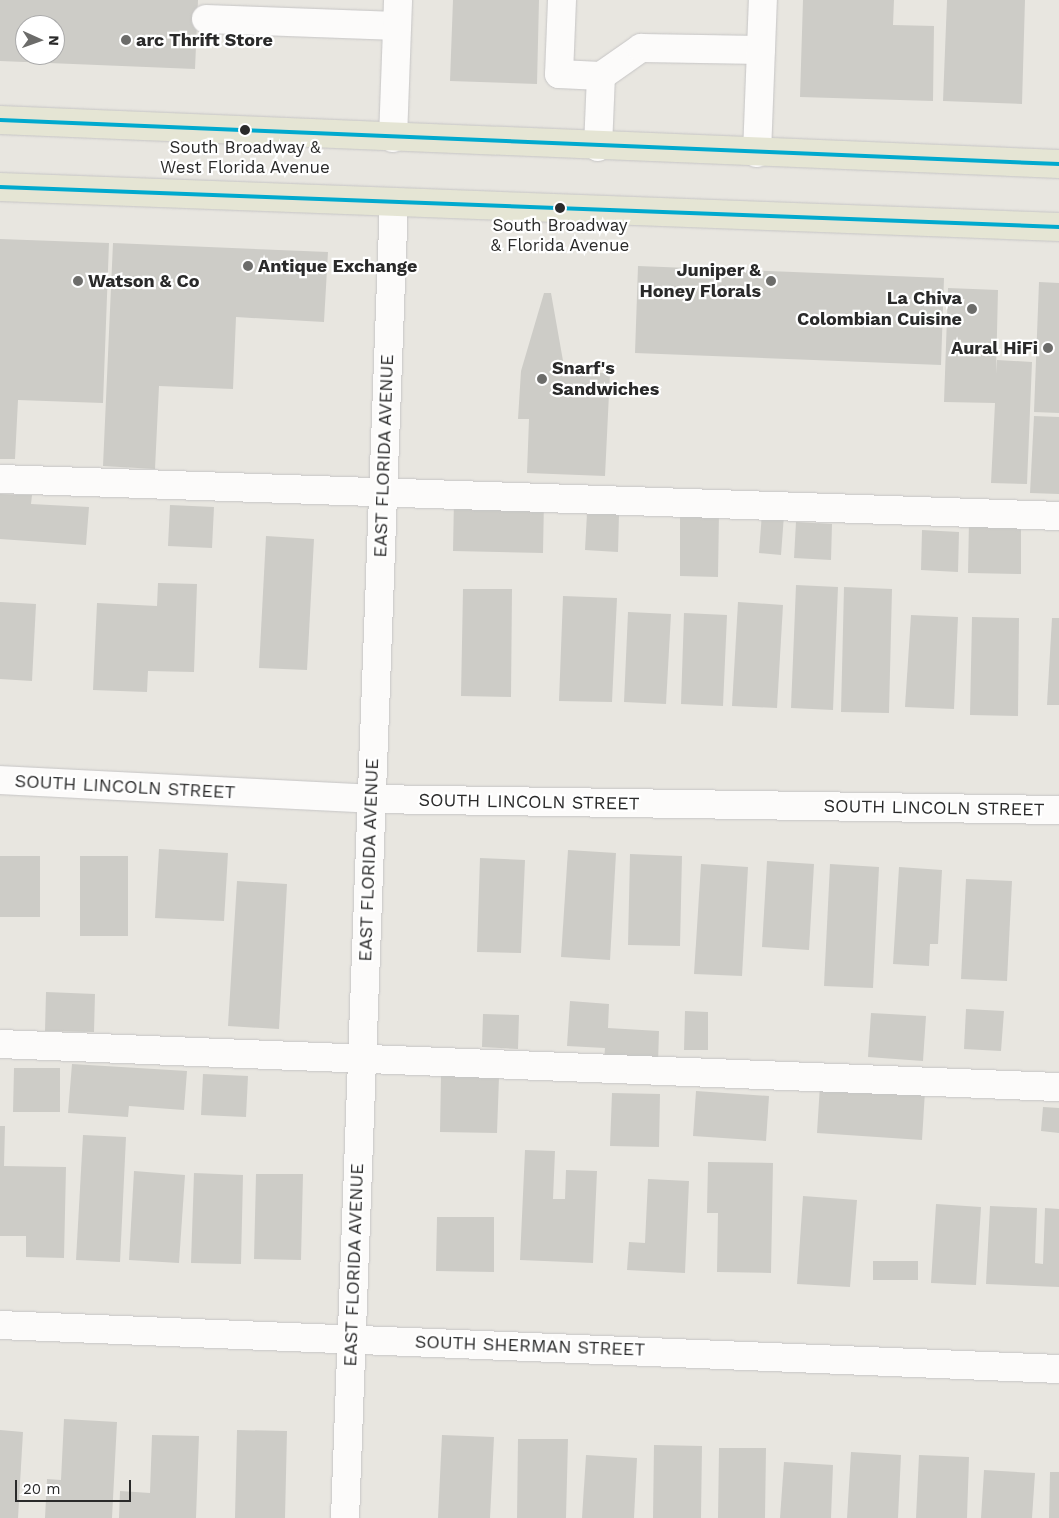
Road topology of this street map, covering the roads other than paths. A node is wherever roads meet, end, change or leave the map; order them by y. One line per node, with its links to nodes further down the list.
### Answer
1 (562, 0): 6 (street)
2 (763, 0): 5 (street)
3 (398, 13): 4 (street); 8 (street)
4 (206, 19)
5 (761, 50): 6 (street); 10 (street)
6 (601, 76): 9 (street)
7 (0, 120): 8 (main road)
8 (393, 138): 9 (main road)
9 (598, 147): 10 (main road)
10 (757, 153): 11 (main road)
11 (1059, 164)
12 (0, 187): 13 (main road)
13 (394, 203): 14 (main road); 16 (street, EAST FLORIDA AVENUE)
14 (1059, 227)
15 (0, 479): 16 (street)
16 (383, 491): 17 (street); 19 (street, EAST FLORIDA AVENUE)
17 (1059, 516)
18 (0, 780): 19 (street, SOUTH LINCOLN STREET)
19 (372, 799): 20 (street, SOUTH LINCOLN STREET); 22 (street, EAST FLORIDA AVENUE)
20 (1059, 810)
21 (0, 1044): 22 (street)
22 (362, 1060): 23 (street); 25 (street, EAST FLORIDA AVENUE)
23 (1059, 1087)
24 (0, 1325): 25 (street, SOUTH SHERMAN STREET)
25 (352, 1338): 26 (street, SOUTH SHERMAN STREET); 27 (street, EAST FLORIDA AVENUE)
26 (1059, 1369)
27 (345, 1518)

